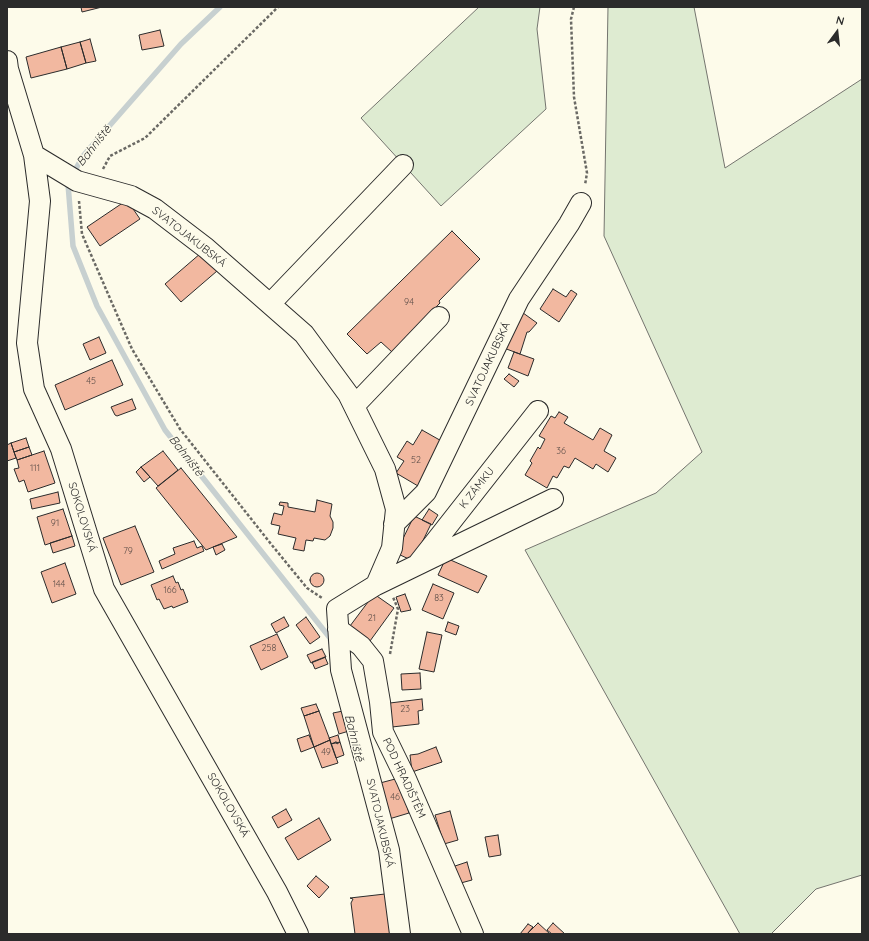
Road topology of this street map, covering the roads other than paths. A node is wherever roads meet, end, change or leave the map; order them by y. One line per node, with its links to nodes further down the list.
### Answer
1 (7, 62): 2 (street, SOKOLOVSKÁ)
2 (34, 155): 5 (street, SVATOJAKUBSKÁ); 14 (street, SOKOLOVSKÁ)
3 (403, 165): 5 (street)
4 (581, 203): 10 (street, SVATOJAKUBSKÁ)
5 (270, 304): 7 (street, SVATOJAKUBSKÁ)
6 (439, 317): 7 (street)
7 (354, 406): 10 (street, SVATOJAKUBSKÁ)
8 (538, 411): 11 (street, K ZÁMKU)
9 (553, 499): 11 (street)
10 (394, 524): 12 (street, SVATOJAKUBSKÁ)
11 (417, 565): 12 (street)
12 (380, 583): 13 (street, SVATOJAKUBSKÁ)
13 (338, 629): 15 (street, SVATOJAKUBSKÁ); 16 (street, POD HRADIŠTĚM)
14 (298, 934)
15 (400, 934)
16 (473, 934)

